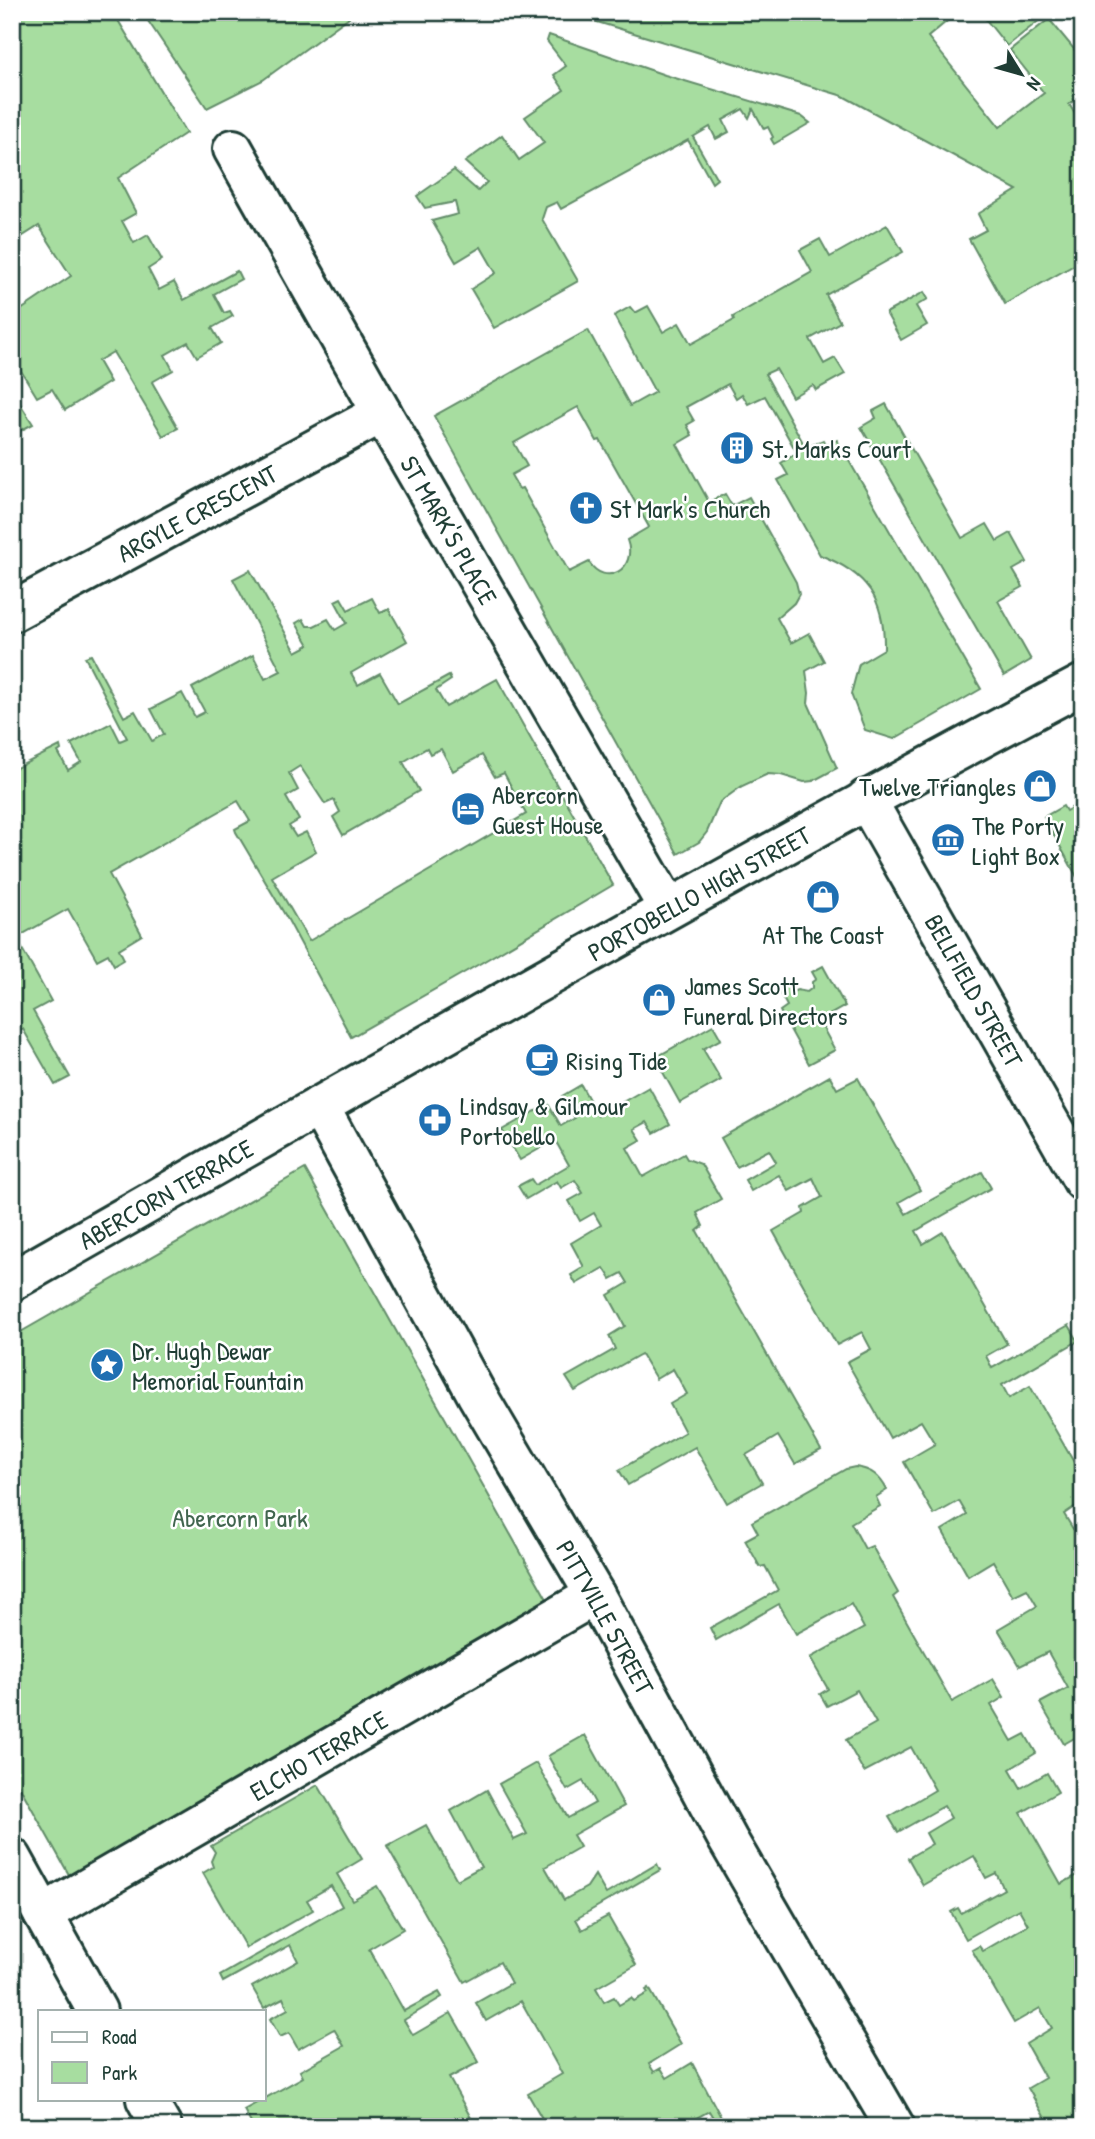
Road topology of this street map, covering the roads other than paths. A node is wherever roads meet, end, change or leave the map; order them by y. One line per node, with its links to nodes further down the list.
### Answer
1 (233, 149): 2 (street, ST MARK'S PLACE)
2 (382, 413): 3 (street, ARGYLE CRESCENT); 6 (street, ST MARK'S PLACE)
3 (12, 612)
4 (1083, 684): 5 (street, PORTOBELLO HIGH STREET)
5 (866, 799): 6 (street, PORTOBELLO HIGH STREET); 8 (street, BELLFIELD STREET)
6 (668, 908): 7 (street, PORTOBELLO HIGH STREET)
7 (319, 1106): 9 (street, ABERCORN TERRACE); 10 (street, PITTVILLE STREET)
8 (1083, 1181)
9 (12, 1281)
10 (595, 1595): 12 (street, ELCHO TERRACE); 16 (street, PITTVILLE STREET)
11 (12, 1858): 12 (street)
12 (43, 1914): 13 (street)
13 (96, 2010)
14 (147, 2100): 15 (street)
15 (162, 2127)
16 (895, 2127)

